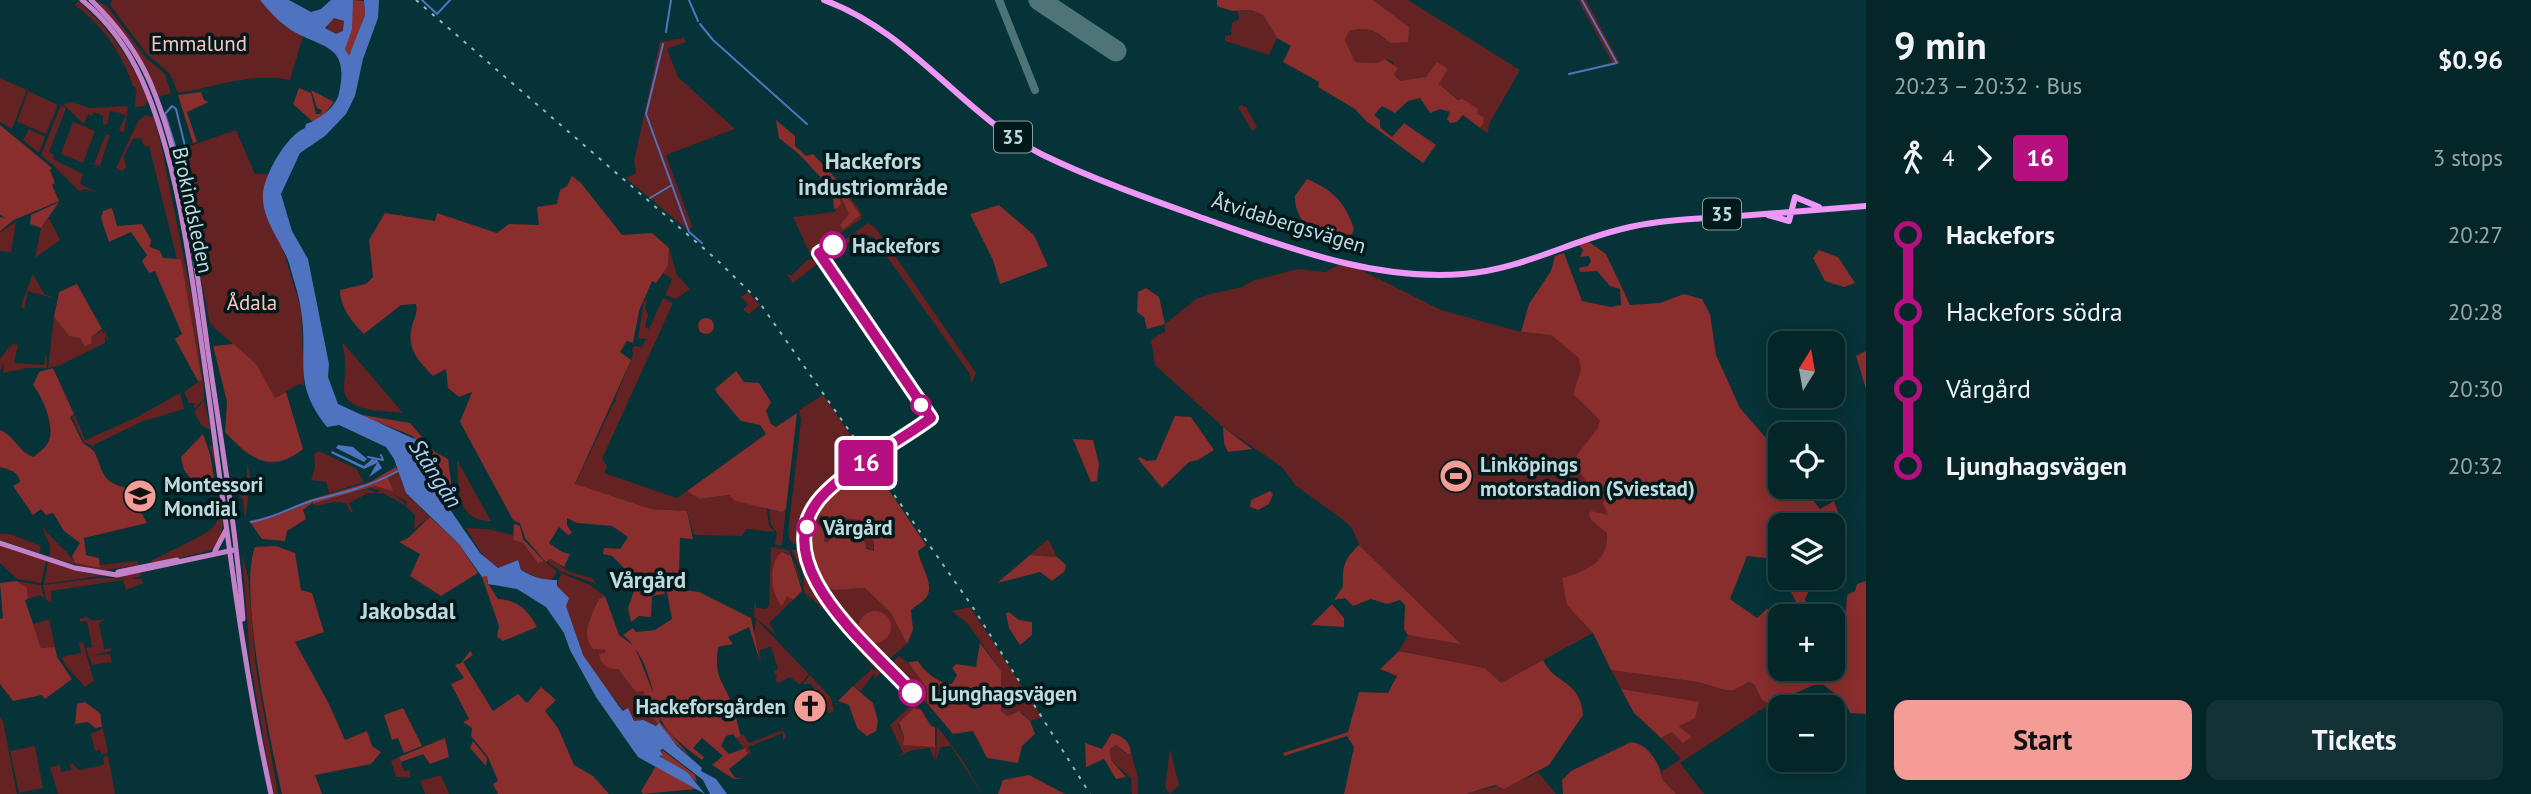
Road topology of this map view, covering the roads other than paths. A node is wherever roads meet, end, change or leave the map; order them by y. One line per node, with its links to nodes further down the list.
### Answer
1 (82, 0): 9 (main road, Brokindsleden)
2 (92, 0): 11 (main road, Brokindsleden)
3 (824, 0): 8 (main road, Åtvidabergsvägen / 35)
4 (832, 0): 7 (main road, Åtvidabergsvägen / 35)
5 (1866, 204): 6 (main road, 35); 7 (main road, 35)
6 (1819, 206): 7 (main road, 35); 7 (main road)
7 (1791, 210): 8 (main road, 35); 8 (main road)
8 (1766, 214)
9 (227, 523): 11 (main road, Brokindsleden); 12 (main road)
10 (0, 542): 12 (main road)
11 (234, 548): 12 (main road); 13 (main road, Brokindsleden); 14 (main road, Brokindsleden)
12 (216, 552): 13 (main road)
13 (232, 560): 14 (main road, Brokindsleden)
14 (246, 657): 15 (main road, Brokindsleden)
15 (271, 794)

